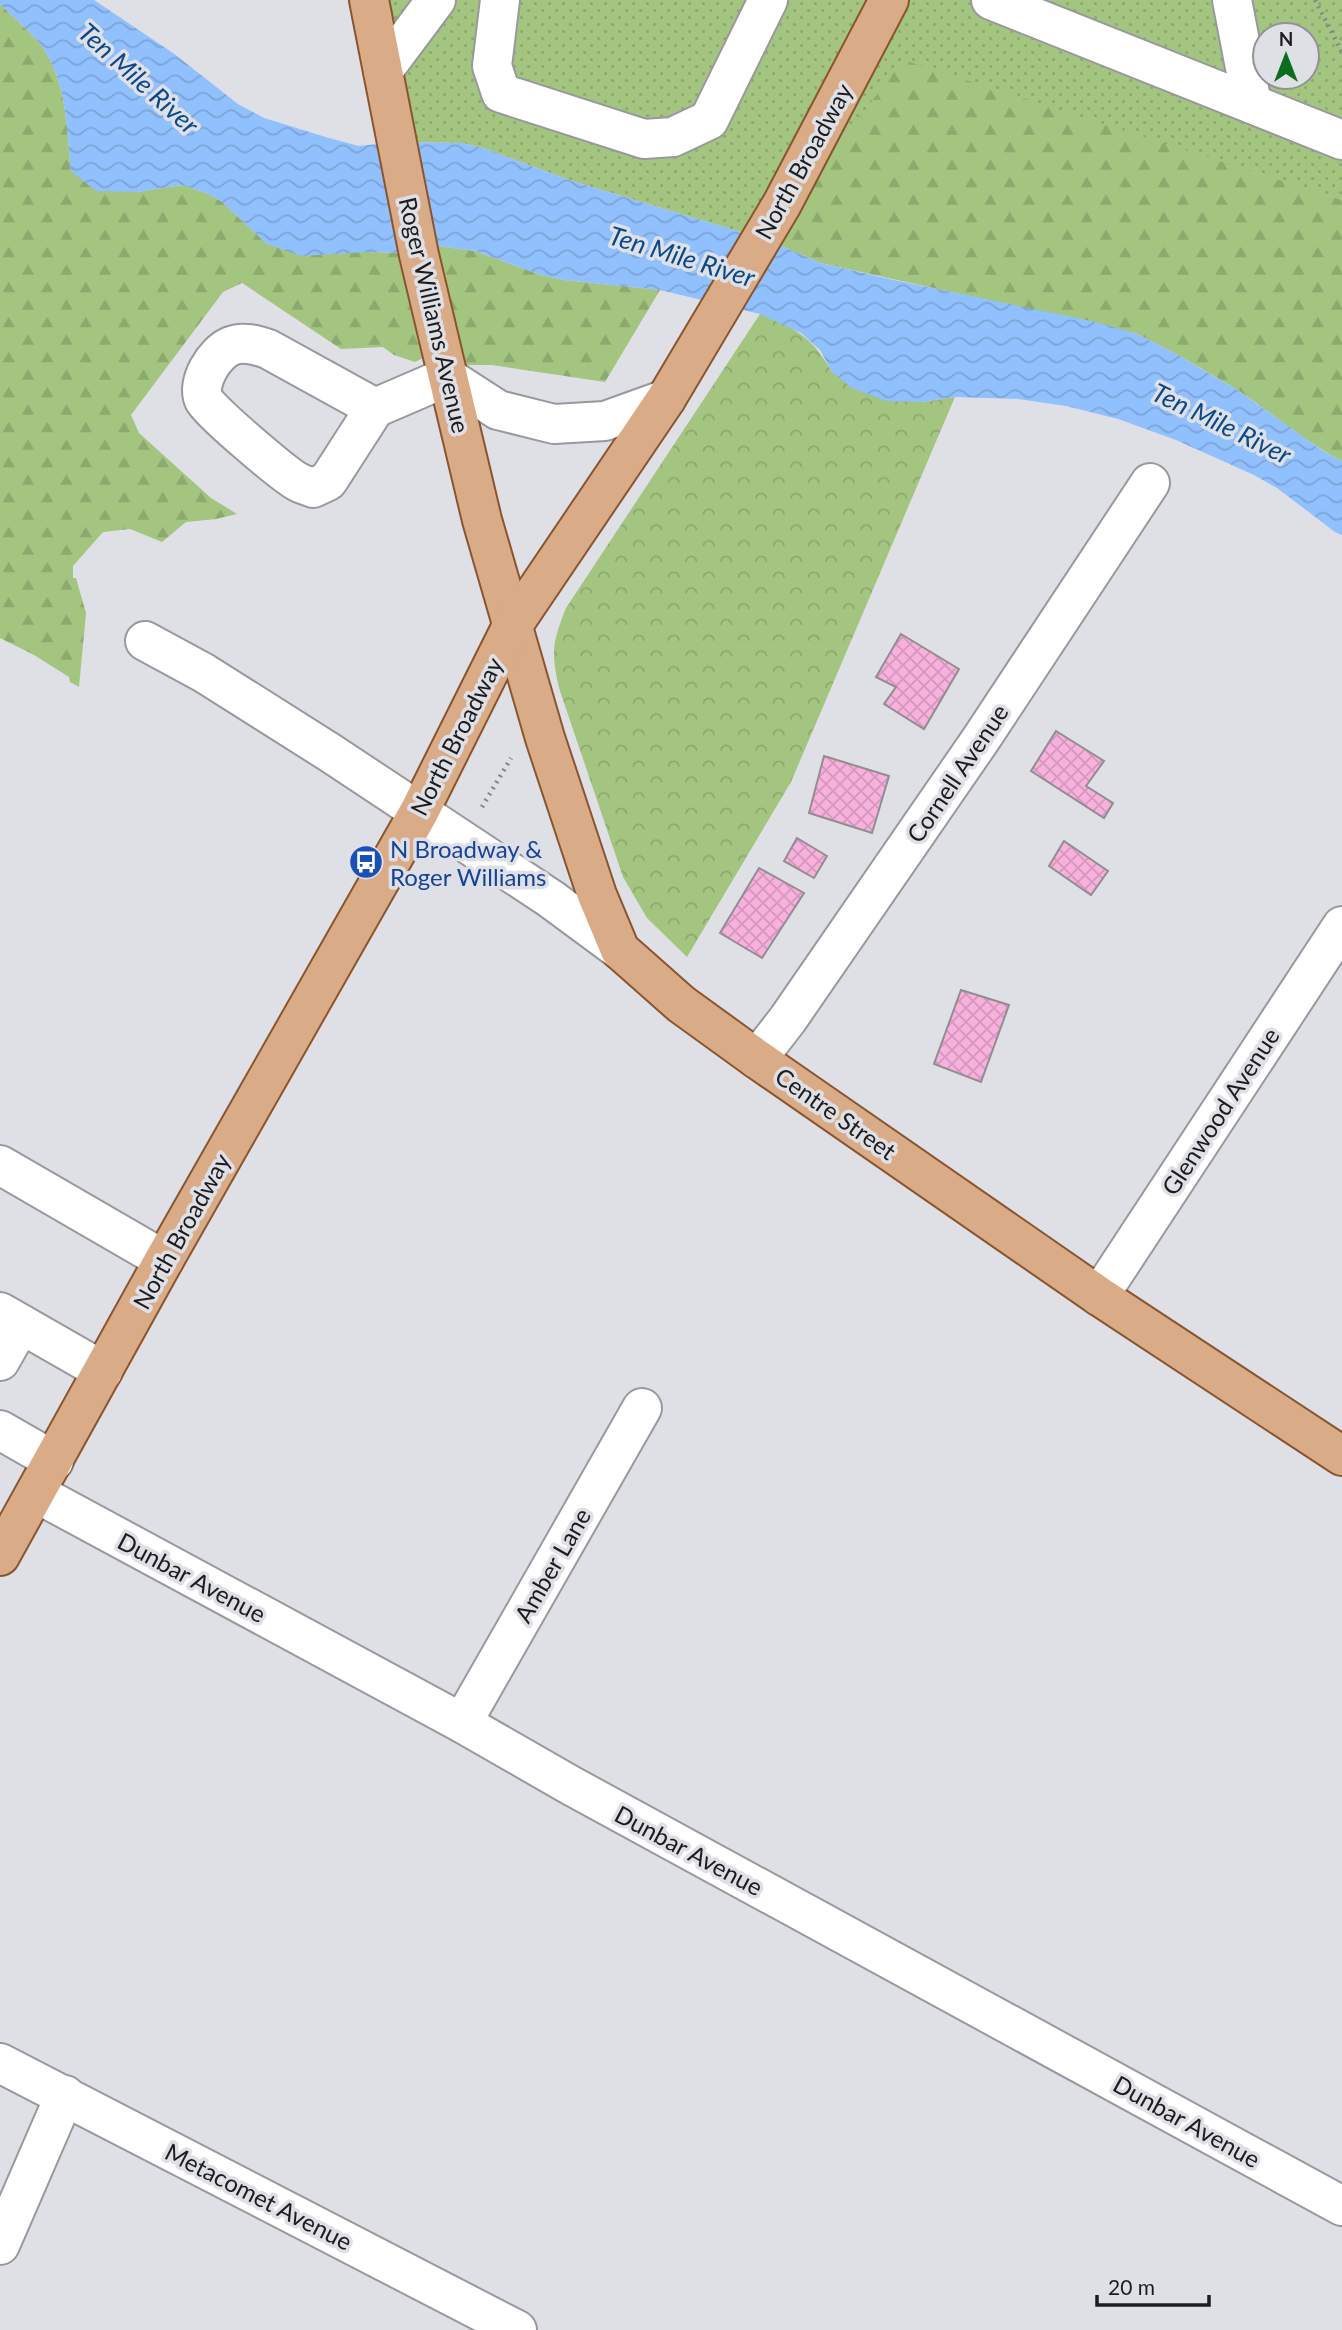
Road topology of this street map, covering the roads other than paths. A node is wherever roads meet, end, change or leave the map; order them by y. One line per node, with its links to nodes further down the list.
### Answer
1 (369, 0): 8 (main road, Roger Williams Avenue)
2 (436, 0): 8 (street)
3 (500, 0): 4 (street)
4 (768, 0)
5 (889, 0): 12 (main road, North Broadway)
6 (1232, 0): 9 (street)
7 (999, 1): 9 (street)
8 (383, 71): 11 (main road, Roger Williams Avenue)
9 (1252, 104): 10 (street)
10 (1342, 140)
11 (447, 376): 12 (street); 13 (street); 15 (main road, Roger Williams Avenue)
12 (666, 399): 15 (main road, North Broadway)
13 (375, 408)
14 (1150, 483): 20 (street, Cornell Avenue)
15 (512, 628): 17 (main road, North Broadway); 19 (main road, Centre Street)
16 (145, 641): 17 (street)
17 (419, 811): 19 (street); 22 (main road, North Broadway)
18 (1342, 926): 23 (street, Glenwood Avenue)
19 (620, 950): 20 (main road, Centre Street)
20 (757, 1059): 23 (main road, Centre Street)
21 (0, 1165): 22 (street)
22 (164, 1260): 26 (main road, North Broadway)
23 (1100, 1296): 29 (main road, Centre Street)
24 (10, 1318): 25 (street); 26 (street)
25 (0, 1361)
26 (103, 1371): 30 (main road, North Broadway)
27 (642, 1408): 32 (street, Amber Lane)
28 (0, 1430): 30 (street, Dunbar Avenue)
29 (1342, 1456)
30 (45, 1477): 31 (main road, North Broadway); 32 (street, Dunbar Avenue)
31 (5, 1535)
32 (462, 1723): 35 (street, Dunbar Avenue)
33 (0, 2063): 34 (street, Metacomet Avenue)
34 (65, 2095): 36 (street); 37 (street, Metacomet Avenue)
35 (1342, 2206)
36 (0, 2245)
37 (517, 2330)

